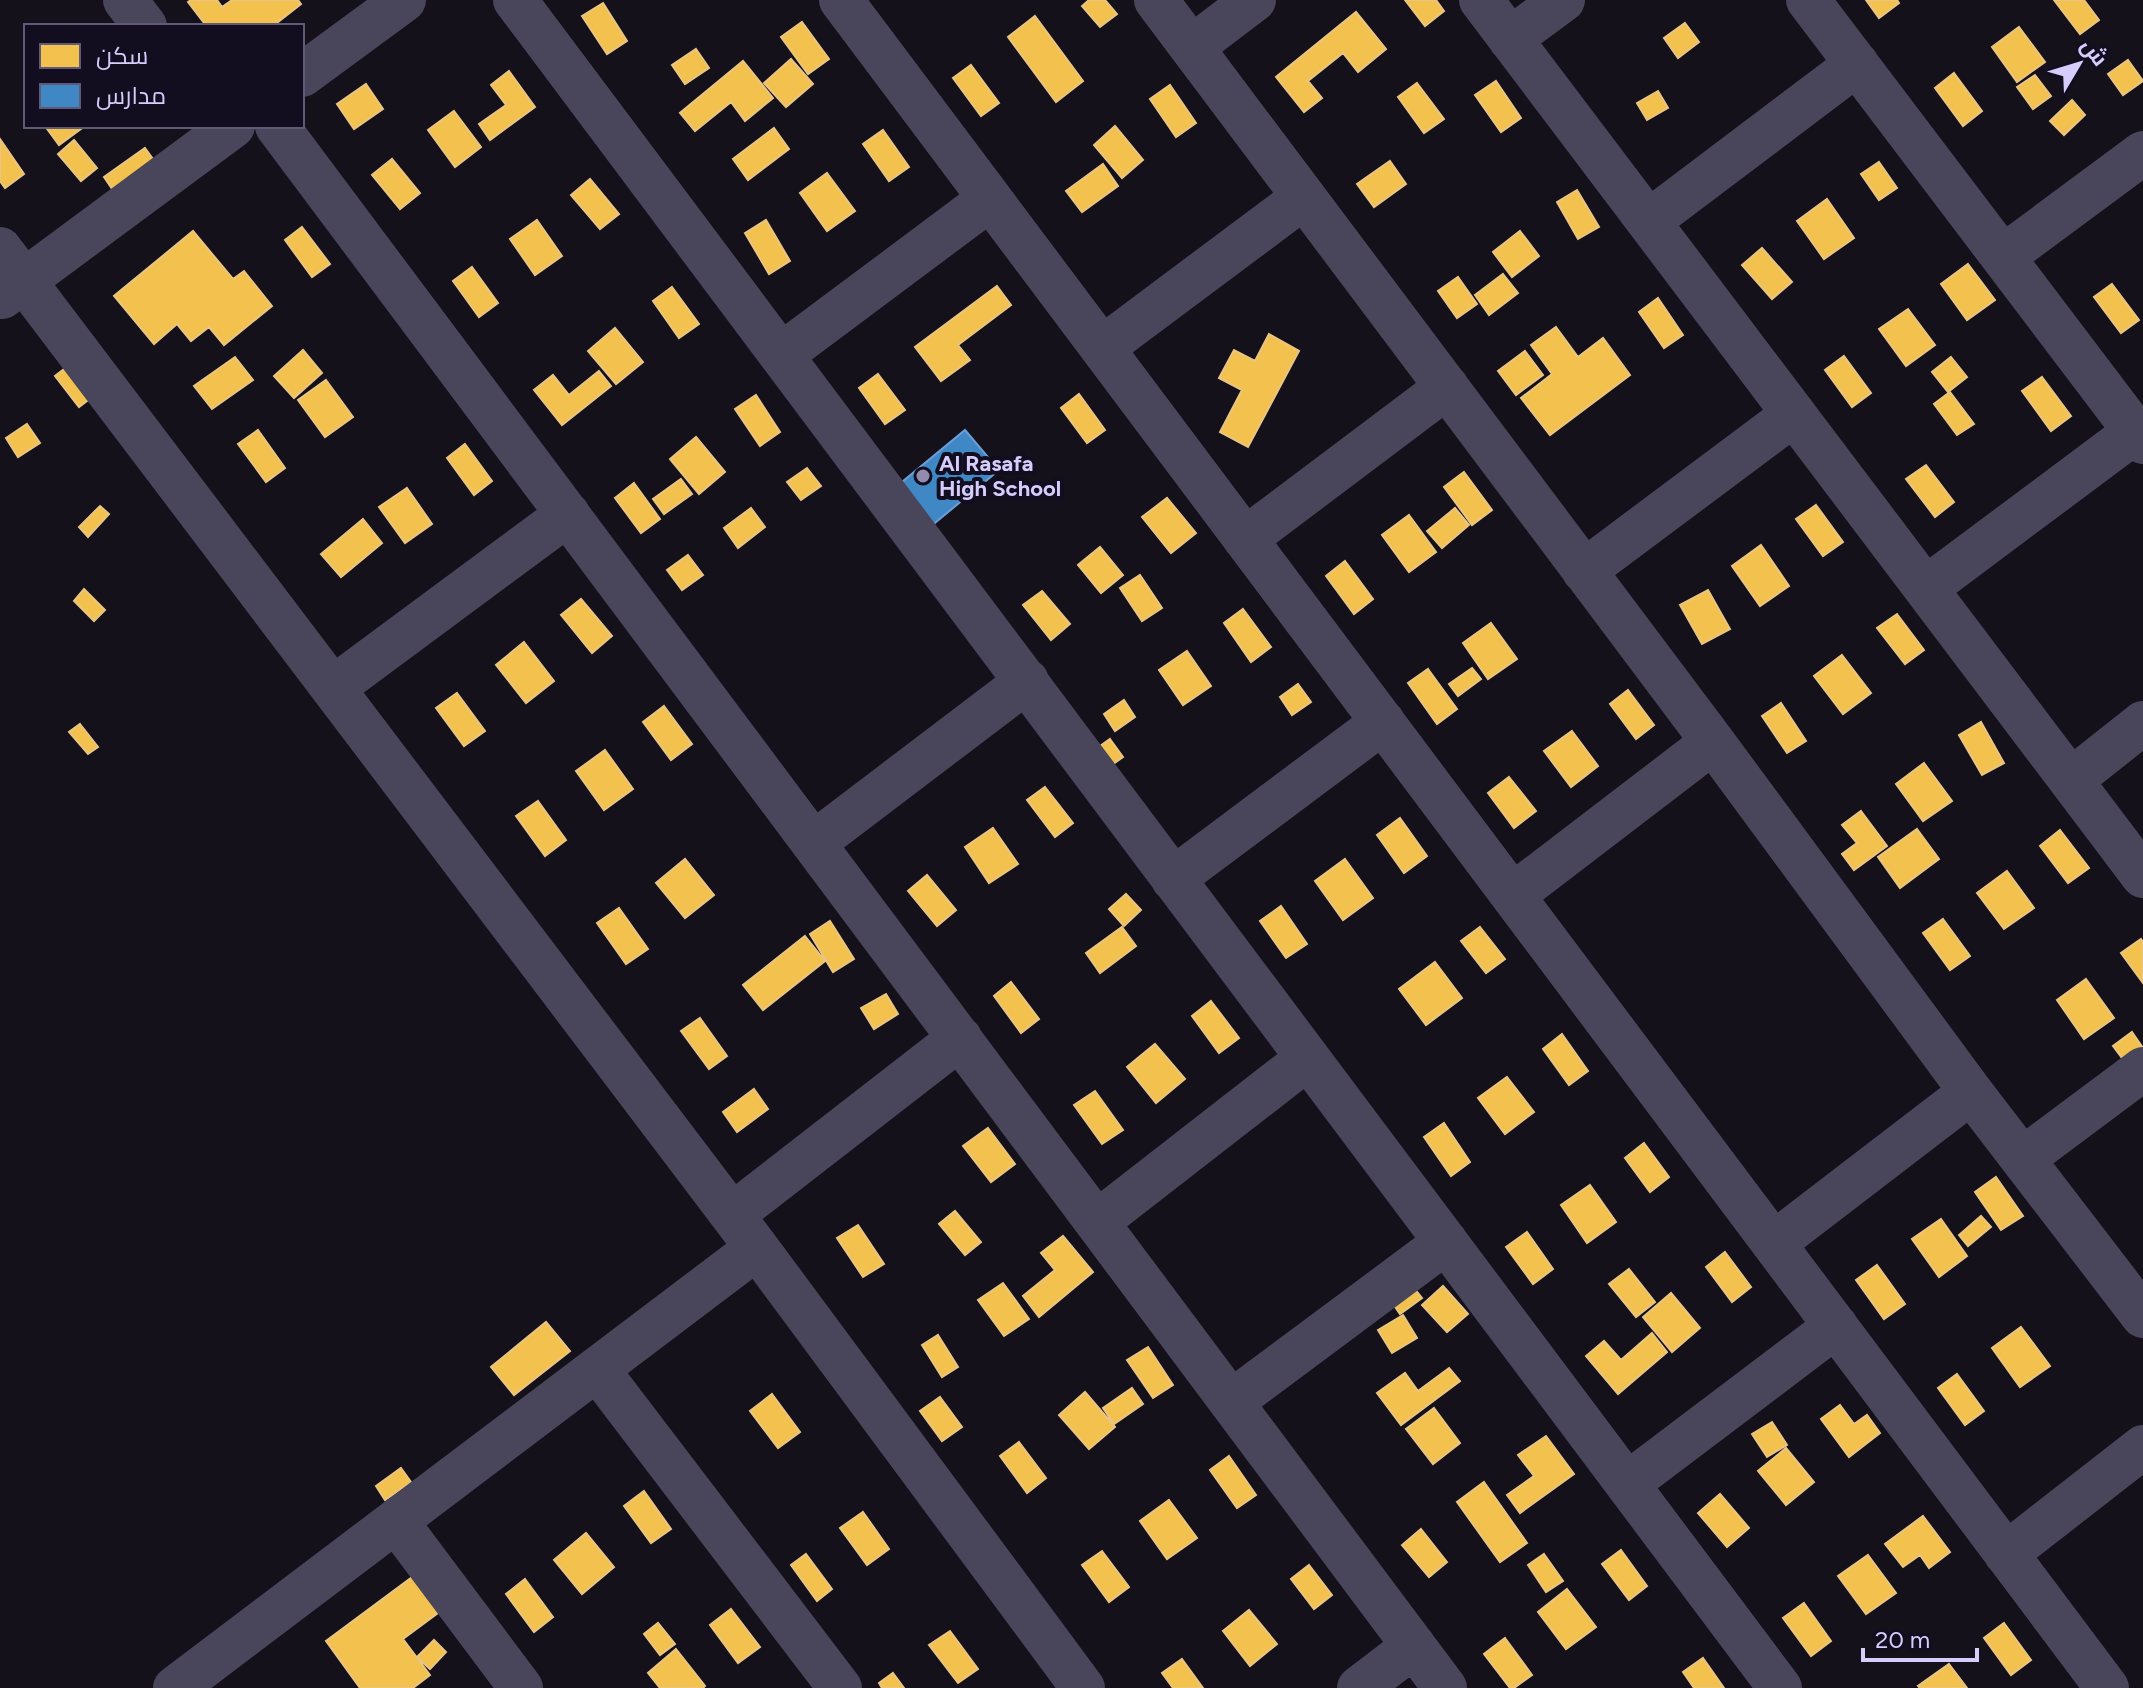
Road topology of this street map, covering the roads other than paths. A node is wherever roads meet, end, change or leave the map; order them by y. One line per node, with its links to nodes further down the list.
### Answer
1 (125, 0): 10 (street)
2 (404, 0): 14 (street)
3 (515, 0): 24 (street)
4 (841, 0): 19 (street)
5 (1156, 0): 12 (street)
6 (1254, 0): 12 (street)
7 (1481, 0): 11 (street)
8 (1563, 0): 11 (street)
9 (1808, 0): 13 (street)
10 (143, 24)
11 (1510, 39): 20 (street)
12 (1192, 47): 18 (street)
13 (1857, 64): 20 (street); 21 (street)
14 (304, 74)
15 (226, 128): 22 (street)
16 (278, 128): 28 (street)
17 (2143, 153): 21 (street)
18 (1304, 197): 23 (street); 25 (street)
19 (990, 199): 23 (street); 24 (street)
20 (1649, 221): 26 (street)
21 (2004, 256): 27 (street)
22 (8, 276): 33 (street)
23 (1102, 348): 29 (street)
24 (781, 355): 32 (street)
25 (1447, 387): 29 (street); 30 (street)
26 (1794, 414): 30 (street); 31 (street)
27 (2139, 437): 31 (street)
28 (568, 514): 33 (street); 38 (street)
29 (1245, 539): 34 (street)
30 (1584, 571): 36 (street)
31 (1926, 588): 37 (street)
32 (1027, 681): 38 (street); 40 (street)
33 (333, 688): 48 (street)
34 (1383, 722): 40 (street); 41 (street)
35 (2143, 723): 37 (street)
36 (1713, 742): 41 (street); 45 (street)
37 (2071, 780): 39 (street)
38 (815, 842): 42 (street)
39 (2143, 876)
40 (1173, 879): 43 (street)
41 (1513, 895): 50 (street)
42 (960, 1038): 47 (street); 48 (street)
43 (1308, 1058): 47 (street); 49 (street)
44 (2143, 1069): 46 (street)
45 (1971, 1092): 46 (street); 50 (street)
46 (2024, 1158): 51 (street)
47 (1097, 1222): 54 (street)
48 (744, 1232): 53 (street); 60 (street)
49 (1446, 1242): 54 (street); 56 (street)
50 (1774, 1243): 52 (street)
51 (2143, 1316)
52 (1836, 1326): 56 (street); 58 (street)
53 (597, 1369): 57 (street); 63 (street)
54 (1231, 1402): 59 (street)
55 (2143, 1447): 58 (street)
56 (1627, 1484): 66 (street)
57 (396, 1521): 61 (street); 62 (street)
58 (2006, 1554): 67 (street)
59 (1414, 1646): 64 (street); 65 (street)
60 (1080, 1687)
61 (176, 1688)
62 (521, 1688)
63 (840, 1688)
64 (1359, 1688)
65 (1445, 1688)
66 (1780, 1688)
67 (2107, 1688)

